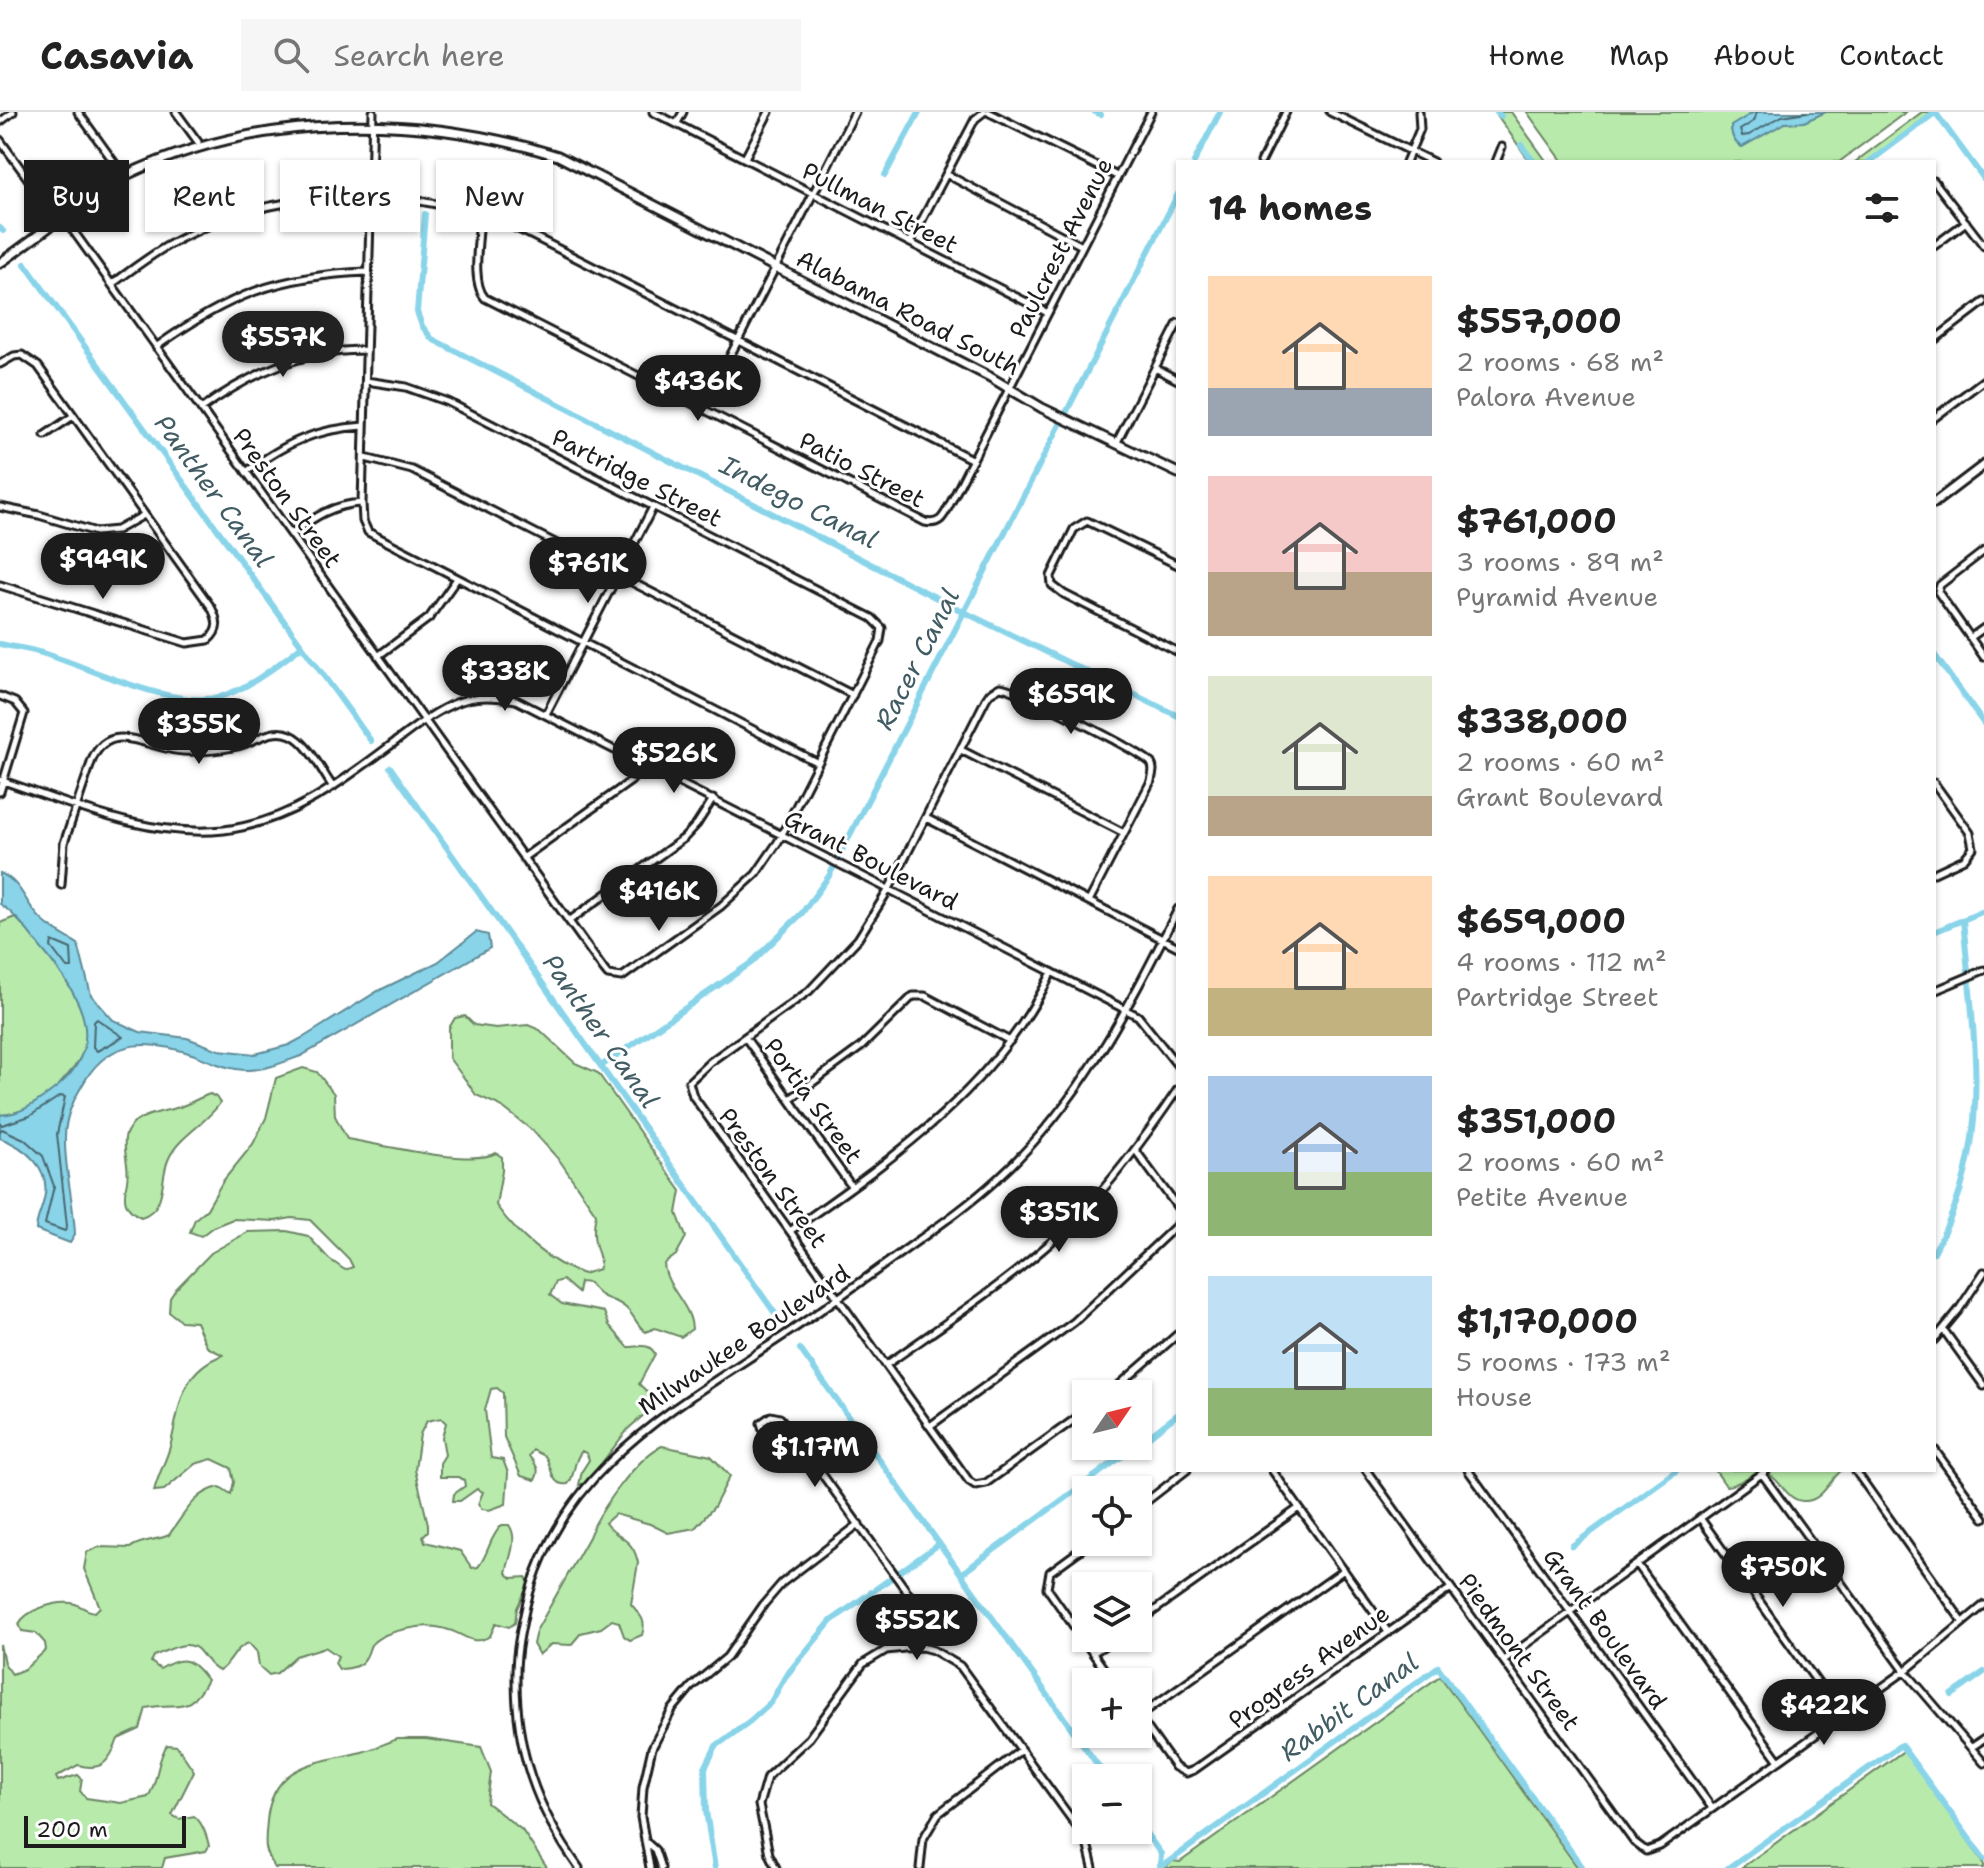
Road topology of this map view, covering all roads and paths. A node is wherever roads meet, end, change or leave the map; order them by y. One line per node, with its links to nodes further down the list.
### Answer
1 (13, 112): 15 (street)
2 (78, 112): 24 (street)
3 (176, 112): 20 (street)
4 (653, 112): 17 (street, Pullman Street)
5 (683, 112): 17 (street)
6 (769, 112): 23 (street)
7 (855, 112): 35 (street)
8 (986, 112): 32 (street); 33 (street)
9 (1151, 112): 33 (street, Paulcrest Avenue)
10 (1286, 112): 26 (street)
11 (1330, 112): 22 (street)
12 (1419, 112): 22 (street)
13 (370, 113): 14 (street); 25 (street)
14 (383, 114)
15 (0, 122)
16 (454, 123): 48 (street, Alabama Road South)
17 (677, 123): 23 (street, Pullman Street)
18 (249, 126): 20 (street)
19 (0, 140): 30 (street, Preston Street)
20 (198, 142): 31 (street)
21 (1502, 147): 29 (street)
22 (1410, 152): 27 (street); 28 (street)
23 (745, 158): 35 (street, Pullman Street)
24 (112, 160)
25 (371, 160)
26 (1262, 160)
27 (1407, 160)
28 (1428, 160)
29 (1497, 160)
30 (24, 171)
31 (129, 174)
32 (946, 174): 43 (street); 45 (street)
33 (1117, 176): 45 (street, Paulcrest Avenue)
34 (1936, 184): 37 (street)
35 (814, 194): 43 (street, Pullman Street); 48 (street)
36 (280, 206): 50 (street)
37 (1966, 222): 44 (street); 46 (street)
38 (43, 232): 47 (street)
39 (71, 232): 50 (street, Preston Street)
40 (370, 232): 49 (street)
41 (479, 232): 65 (street, Patio Street)
42 (525, 232): 55 (street)
43 (910, 243): 52 (street, Pullman Street)
44 (1936, 244)
45 (1082, 246): 52 (street, Paulcrest Avenue)
46 (1984, 246)
47 (0, 263)
48 (775, 268): 55 (street); 63 (street, Alabama Road South)
49 (368, 272): 56 (street); 57 (street)
50 (112, 284): 56 (street, Preston Street)
51 (1984, 302): 54 (street)
52 (1048, 313): 63 (street, Paulcrest Avenue)
53 (1176, 327): 59 (street)
54 (1936, 338)
55 (738, 341): 65 (street); 72 (street)
56 (156, 347): 64 (street, Preston Street)
57 (366, 350): 62 (street); 64 (street)
58 (0, 364): 66 (street)
59 (1155, 368): 60 (street); 70 (street)
60 (1176, 379)
61 (1984, 380): 67 (street)
62 (366, 381): 68 (street); 79 (street, Partridge Street)
63 (1010, 388): 70 (street, Alabama Road South); 72 (street, Paulcrest Avenue)
64 (201, 409): 74 (street, Preston Street)
65 (703, 409): 81 (street, Patio Street)
66 (73, 416): 69 (street); 80 (street)
67 (1936, 416)
68 (364, 426): 71 (street); 74 (street)
69 (45, 435)
70 (1117, 442): 75 (street, Alabama Road South)
71 (365, 458): 77 (street); 85 (street)
72 (973, 460): 81 (street, Paulcrest Avenue)
73 (1984, 465): 76 (street)
74 (246, 472): 82 (street, Preston Street)
75 (1176, 472)
76 (1936, 501)
77 (362, 503): 82 (street); 86 (street, Preston Street)
78 (0, 507): 80 (street)
79 (653, 507): 85 (street); 91 (street, Partridge Street)
80 (144, 515): 87 (street)
81 (932, 524)
82 (291, 534): 93 (street, Preston Street)
83 (1984, 551): 89 (street)
84 (1176, 564): 92 (street)
85 (619, 574): 90 (street); 95 (street)
86 (456, 580): 90 (street, Preston Street); 93 (street)
87 (0, 585)
88 (1984, 628): 89 (street)
89 (1970, 638): 94 (street)
90 (584, 644): 97 (street); 100 (street, Preston Street)
91 (876, 650): 95 (street, Preston Street)
92 (1176, 651)
93 (378, 656): 98 (street, Preston Street)
94 (1984, 657)
95 (853, 695): 100 (street, Preston Street)
96 (0, 696): 102 (street)
97 (546, 714): 98 (street, Grant Boulevard); 101 (street, Grant Boulevard)
98 (424, 721): 103 (street, Grant Boulevard); 111 (street, Preston Street)
99 (961, 750): 108 (street); 109 (street); 109 (street)
100 (818, 763): 110 (street, Preston Street)
101 (644, 764): 106 (street, Grant Boulevard); 111 (street)
102 (2, 780): 105 (street); 107 (street, Grant Boulevard)
103 (333, 787): 107 (street, Grant Boulevard); 107 (street)
104 (1936, 788): 112 (street)
105 (0, 792)
106 (713, 799): 110 (street, Grant Boulevard); 117 (street)
107 (77, 805): 113 (street)
108 (926, 818): 114 (street); 115 (street)
109 (1124, 833): 115 (street)
110 (782, 834): 114 (street, Grant Boulevard); 117 (street, Preston Street)
111 (523, 858): 117 (street, Preston Street)
112 (1936, 872)
113 (61, 885)
114 (889, 889): 121 (street, Grant Boulevard); 124 (street)
115 (1089, 901): 118 (street)
116 (1176, 913): 118 (street, Milwaukee Boulevard)
117 (569, 921)
118 (1163, 939): 119 (street); 123 (street, Milwaukee Boulevard)
119 (1176, 946)
120 (1984, 970): 122 (street)
121 (1052, 972): 123 (street, Grant Boulevard); 125 (street)
122 (1936, 990)
123 (1126, 1010): 126 (street, Grant Boulevard); 135 (street, Milwaukee Boulevard)
124 (745, 1037): 128 (street, Portia Street); 133 (street, Preston Street)
125 (1010, 1041): 128 (street); 130 (street)
126 (1176, 1063)
127 (1176, 1092): 129 (street)
128 (790, 1099): 130 (street, Portia Street)
129 (1136, 1151): 131 (street); 139 (street)
130 (852, 1187): 133 (street)
131 (1176, 1205)
132 (1176, 1226): 143 (street)
133 (790, 1231): 135 (street, Preston Street)
134 (1983, 1275): 136 (street)
135 (838, 1298): 139 (street, Preston Street); 181 (street, Milwaukee Boulevard)
136 (1943, 1329): 138 (street); 141 (street)
137 (1176, 1336): 140 (street)
138 (1936, 1338)
139 (886, 1365): 143 (street, Preston Street)
140 (1125, 1380)
141 (1984, 1386)
142 (1072, 1421): 143 (street, Preston Street)
143 (930, 1426)
144 (793, 1434): 144 (street); 156 (street)
145 (1936, 1452): 155 (street)
146 (1184, 1472): 152 (street)
147 (1273, 1472): 153 (street)
148 (1367, 1472): 160 (street, Piedmont Street)
149 (1469, 1472): 162 (street, Grant Boulevard)
150 (1765, 1472): 154 (street); 170 (street)
151 (1856, 1472): 164 (street)
152 (1152, 1497)
153 (1299, 1508): 159 (street); 163 (street)
154 (1700, 1518): 158 (street); 172 (street)
155 (1984, 1518)
156 (859, 1524): 166 (street); 180 (street)
157 (1072, 1556): 167 (street)
158 (1637, 1563): 162 (street); 177 (street)
159 (1344, 1570): 165 (street); 171 (street)
160 (1451, 1588): 165 (street, Progress Avenue); 168 (street, Piedmont Street)
161 (1984, 1605): 164 (street)
162 (1570, 1611): 168 (street); 179 (street, Grant Boulevard)
163 (1152, 1612)
164 (1962, 1621): 170 (street)
165 (1388, 1632): 173 (street, Progress Avenue)
166 (922, 1647): 176 (street); 184 (street)
167 (1093, 1653): 169 (street)
168 (1504, 1660): 179 (street, Piedmont Street)
169 (1103, 1668)
170 (1905, 1671): 172 (street); 175 (street)
171 (1152, 1706)
172 (1842, 1717): 177 (street)
173 (1152, 1735)
174 (1984, 1739): 175 (street)
175 (1972, 1747): 178 (street)
176 (1021, 1750): 185 (street); 186 (street)
177 (1779, 1761): 179 (street)
178 (1984, 1763)
179 (1712, 1808)
180 (644, 1841): 182 (street); 183 (street)
181 (579, 1868)
182 (650, 1868)
183 (661, 1868)
184 (776, 1868)
185 (920, 1868)
186 (1093, 1868)

